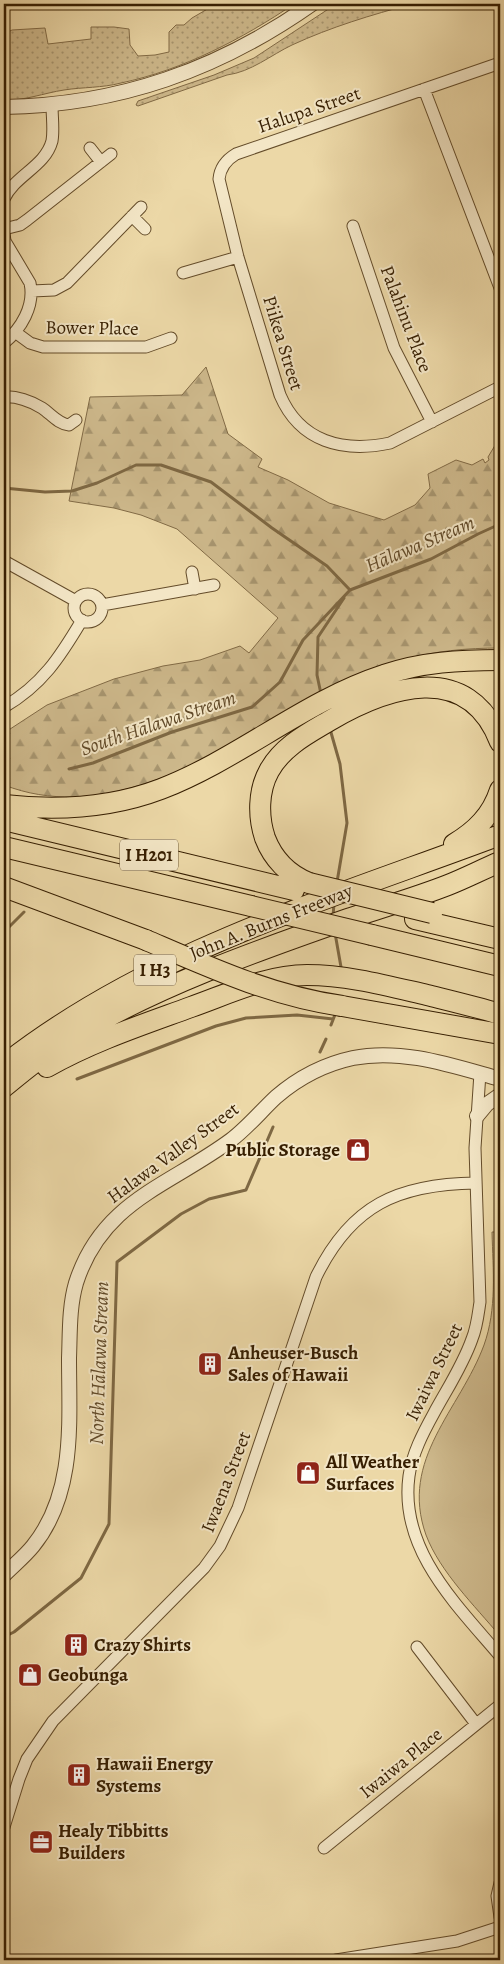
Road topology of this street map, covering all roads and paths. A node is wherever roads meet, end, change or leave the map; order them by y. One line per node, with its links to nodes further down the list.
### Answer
1 (312, 4): 4 (street)
2 (500, 63): 3 (street, Halupa Street)
3 (424, 89): 16 (street, Halupa Street); 18 (street)
4 (52, 105): 5 (street); 9 (street)
5 (4, 108)
6 (90, 148): 8 (street)
7 (111, 154): 8 (street)
8 (101, 162): 14 (street)
9 (4, 198)
10 (141, 207): 11 (street)
11 (132, 216): 13 (street); 19 (street)
12 (353, 226): 26 (street, Palahinu Place)
13 (145, 228)
14 (4, 229)
15 (4, 234): 19 (street)
16 (238, 257): 17 (street); 26 (street, Piikea Street)
17 (183, 273)
18 (500, 288)
19 (32, 291): 20 (street)
20 (15, 332): 21 (street, Bower Place); 22 (street)
21 (171, 338)
22 (4, 343)
23 (500, 387): 26 (street, Piikea Street)
24 (4, 397): 25 (street)
25 (76, 420)
26 (432, 422)
27 (4, 561): 31 (street)
28 (192, 572): 30 (street)
29 (214, 585): 30 (street)
30 (195, 589): 32 (street)
31 (76, 601): 32 (street); 33 (street)
32 (102, 605): 33 (street)
33 (82, 620): 35 (street)
34 (500, 660): 38 (highway)
35 (4, 706)
36 (500, 742): 45 (highway)
37 (500, 790): 47 (highway)
38 (4, 805)
39 (4, 820): 45 (highway, I H201)
40 (500, 835): 47 (highway, John A. Burns Freeway / I H3)
41 (4, 847): 49 (highway, I H201, bridge)
42 (500, 862): 44 (highway, John A. Burns Freeway / I H3)
43 (500, 868): 44 (highway)
44 (448, 885): 55 (highway, John A. Burns Freeway / I H3, bridge)
45 (302, 886): 48 (highway, I H201)
46 (4, 887): 51 (highway, bridge)
47 (360, 887): 52 (highway, John A. Burns Freeway / I H3, bridge)
48 (500, 937)
49 (500, 966)
50 (500, 1014): 56 (highway)
51 (500, 1034)
52 (4, 1065)
53 (480, 1073): 54 (street, Halawa Valley Street); 58 (street, Iwaiwa Street); 60 (street, Halawa Valley Street)
54 (500, 1079)
55 (4, 1087)
56 (4, 1095)
57 (500, 1095): 58 (street)
58 (477, 1116): 59 (street, Iwaiwa Street)
59 (476, 1183): 62 (street, Iwaiwa Street); 65 (street, Iwaena Street)
60 (4, 1575)
61 (417, 1647): 64 (street)
62 (500, 1656)
63 (500, 1704): 64 (street, Iwaiwa Place)
64 (476, 1724): 66 (street, Iwaiwa Place)
65 (4, 1827)
66 (324, 1848)
67 (500, 1884): 68 (street)
68 (500, 1917)
69 (500, 1927): 70 (street)
70 (336, 1960)

